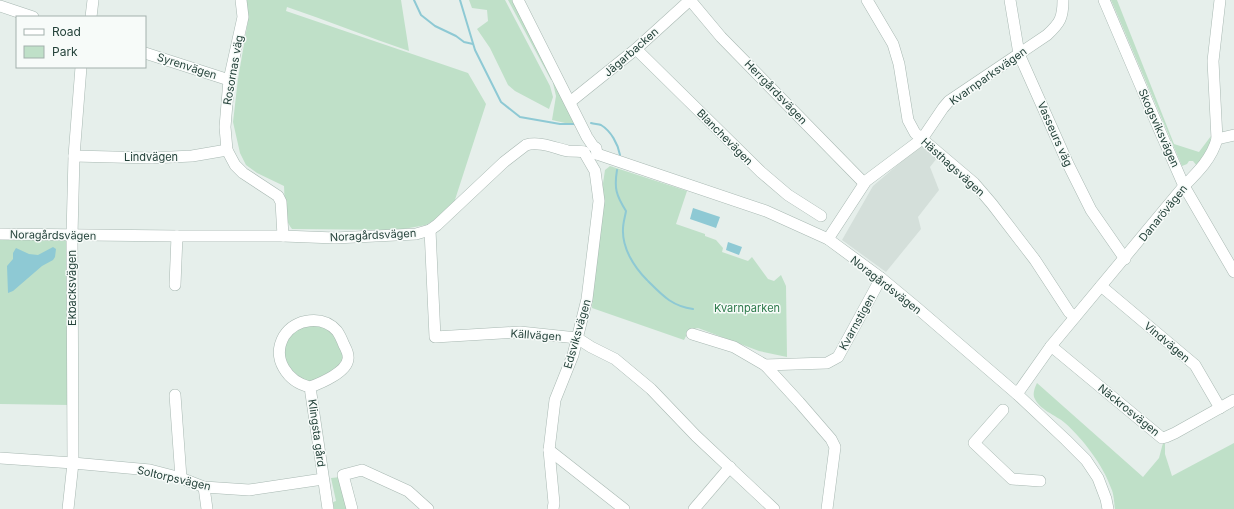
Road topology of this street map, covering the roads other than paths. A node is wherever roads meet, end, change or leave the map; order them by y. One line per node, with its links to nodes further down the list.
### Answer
1 (93, 0): 12 (street)
2 (241, 0): 17 (street, Rosornas väg)
3 (518, 0): 18 (street, Edsviksvägen)
4 (690, 0): 13 (street, Jägarbacken); 25 (street, Herrgårdsvägen)
5 (867, 0): 20 (street, Hästhagsvägen)
6 (1010, 0): 15 (street, Vasseurs väg)
7 (1063, 0): 15 (street, Kvarnparksvägen)
8 (1104, 0): 26 (street, Skogsviksvägen)
9 (1220, 0): 21 (street, Danarövägen)
10 (0, 6): 11 (street)
11 (30, 16)
12 (90, 16)
13 (636, 49): 18 (street, Jägarbacken); 27 (street, Blanchevägen)
14 (146, 53): 17 (street, Syrenvägen)
15 (1019, 54): 20 (street, Kvarnparksvägen); 34 (street, Vasseurs väg)
16 (81, 68): 24 (street, Ekbacksvägen)
17 (230, 80): 22 (street, Rosornas väg)
18 (570, 102): 23 (street, Edsviksvägen)
19 (1234, 135): 21 (street)
20 (922, 139): 25 (street, Kvarnparksvägen); 39 (street, Hästhagsvägen)
21 (1217, 139): 26 (street, Danarövägen)
22 (227, 150): 24 (street, Lindvägen); 32 (street, Rosornas väg)
23 (591, 153): 28 (street, Noragårdsvägen); 33 (street, Noragårdsvägen); 41 (street, Edsviksvägen)
24 (74, 156): 30 (street, Ekbacksvägen)
25 (864, 183): 33 (street, Kvarnparksvägen)
26 (1184, 186): 34 (street, Danarövägen); 35 (street, Skogsviksvägen)
27 (820, 216)
28 (430, 230): 32 (street, Noragårdsvägen); 41 (street, Källvägen)
29 (0, 234): 30 (street, Noragårdsvägen)
30 (72, 235): 31 (street, Noragårdsvägen); 52 (street, Ekbacksvägen)
31 (177, 236): 32 (street, Noragårdsvägen); 37 (street)
32 (283, 236)
33 (828, 239): 36 (street, Noragårdsvägen)
34 (1125, 259): 38 (street, Danarövägen)
35 (1234, 272)
36 (881, 278): 43 (street, Kvarnstigen); 45 (street, Noragårdsvägen)
37 (175, 285)
38 (1101, 286): 39 (street, Danarövägen); 48 (street, Vindvägen)
39 (1075, 317): 42 (street, Danarövägen)
40 (692, 334): 43 (street)
41 (577, 338): 50 (street, Edsviksvägen); 53 (street, Källvägen)
42 (1051, 346): 45 (street, Danarövägen); 48 (street, Näckrosvägen)
43 (765, 365): 67 (street)
44 (310, 387): 44 (street, Klingsta gård); 55 (street, Klingsta gård)
45 (1017, 394): 68 (street, Noragårdsvägen)
46 (175, 395): 54 (street)
47 (1234, 400): 48 (street, Näckrosvägen)
48 (1220, 408)
49 (1003, 410): 56 (street)
50 (549, 450): 63 (street, Edsviksvägen); 64 (street)
51 (0, 458): 52 (street, Soltorpsvägen)
52 (73, 463): 54 (street, Soltorpsvägen); 58 (street, Ekbacksvägen)
53 (730, 467): 65 (street); 66 (street, Källvägen)
54 (181, 478): 57 (street, Soltorpsvägen)
55 (323, 479): 57 (street, Soltorpsvägen); 60 (street, Klingsta gård)
56 (1040, 481)
57 (204, 487): 59 (street)
58 (68, 509)
59 (207, 509)
60 (328, 509)
61 (352, 509): 62 (street)
62 (428, 509)
63 (553, 509)
64 (624, 509)
65 (694, 509)
66 (774, 509)
67 (827, 509)
68 (1108, 509)

